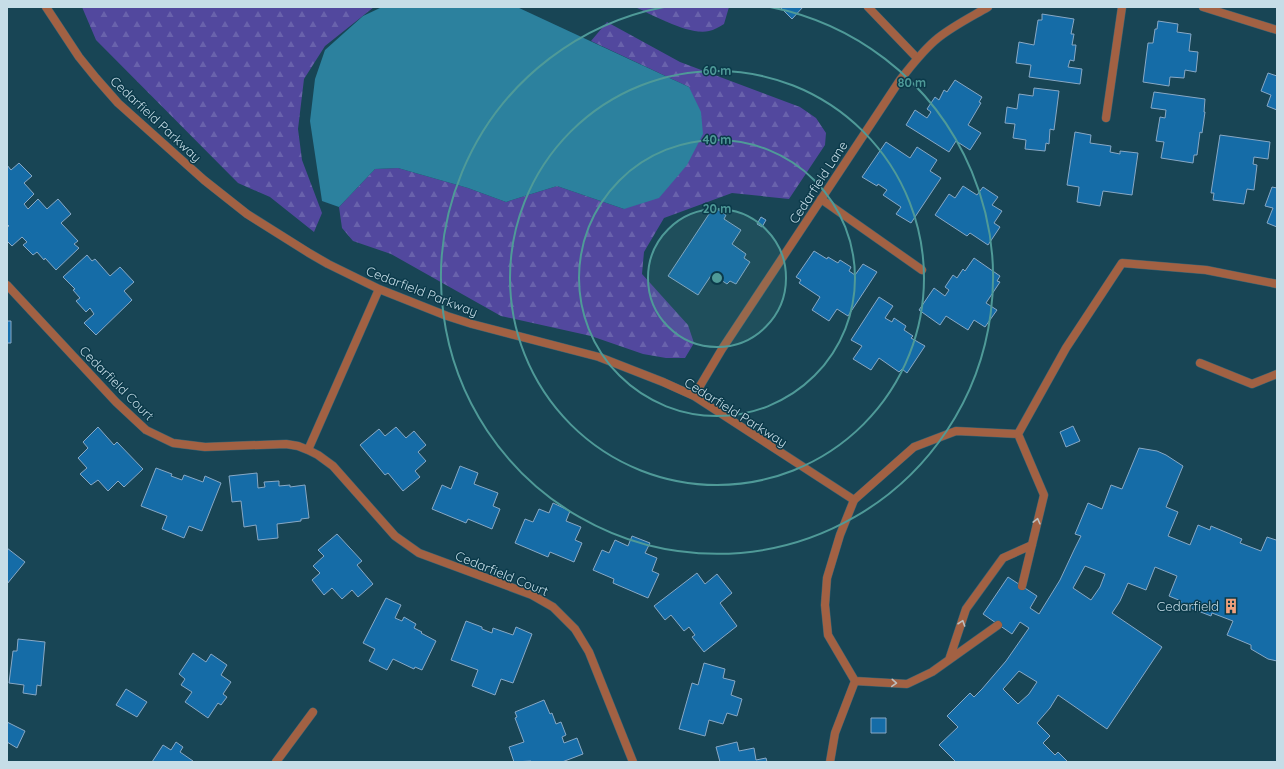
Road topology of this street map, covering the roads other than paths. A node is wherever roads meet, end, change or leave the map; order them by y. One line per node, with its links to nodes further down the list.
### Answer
1 (46, 7): 13 (street, Cedarfield Parkway)
2 (868, 7): 7 (street)
3 (988, 7): 7 (street, Cedarfield Lane)
4 (1122, 7): 8 (street)
5 (1203, 7): 6 (street)
6 (1277, 30)
7 (917, 58): 9 (street, Cedarfield Lane)
8 (1106, 118)
9 (821, 199): 10 (street); 16 (street, Cedarfield Lane)
10 (922, 270)
11 (1277, 284): 17 (street)
12 (7, 285): 18 (street, Cedarfield Court)
13 (379, 289): 16 (street, Cedarfield Parkway); 18 (street)
14 (1200, 363): 15 (street)
15 (1277, 374)
16 (694, 396): 19 (street, Cedarfield Parkway)
17 (1018, 434): 19 (street); 20 (street, one-way to 17)
18 (308, 450): 27 (street, Cedarfield Court)
19 (854, 500): 24 (street)
20 (1032, 545): 21 (street); 23 (street, one-way to 20)
21 (1022, 586)
22 (998, 625): 23 (street)
23 (949, 660): 24 (street, one-way to 23)
24 (855, 681): 28 (street)
25 (313, 712): 26 (street)
26 (276, 762)
27 (633, 762)
28 (830, 762)

